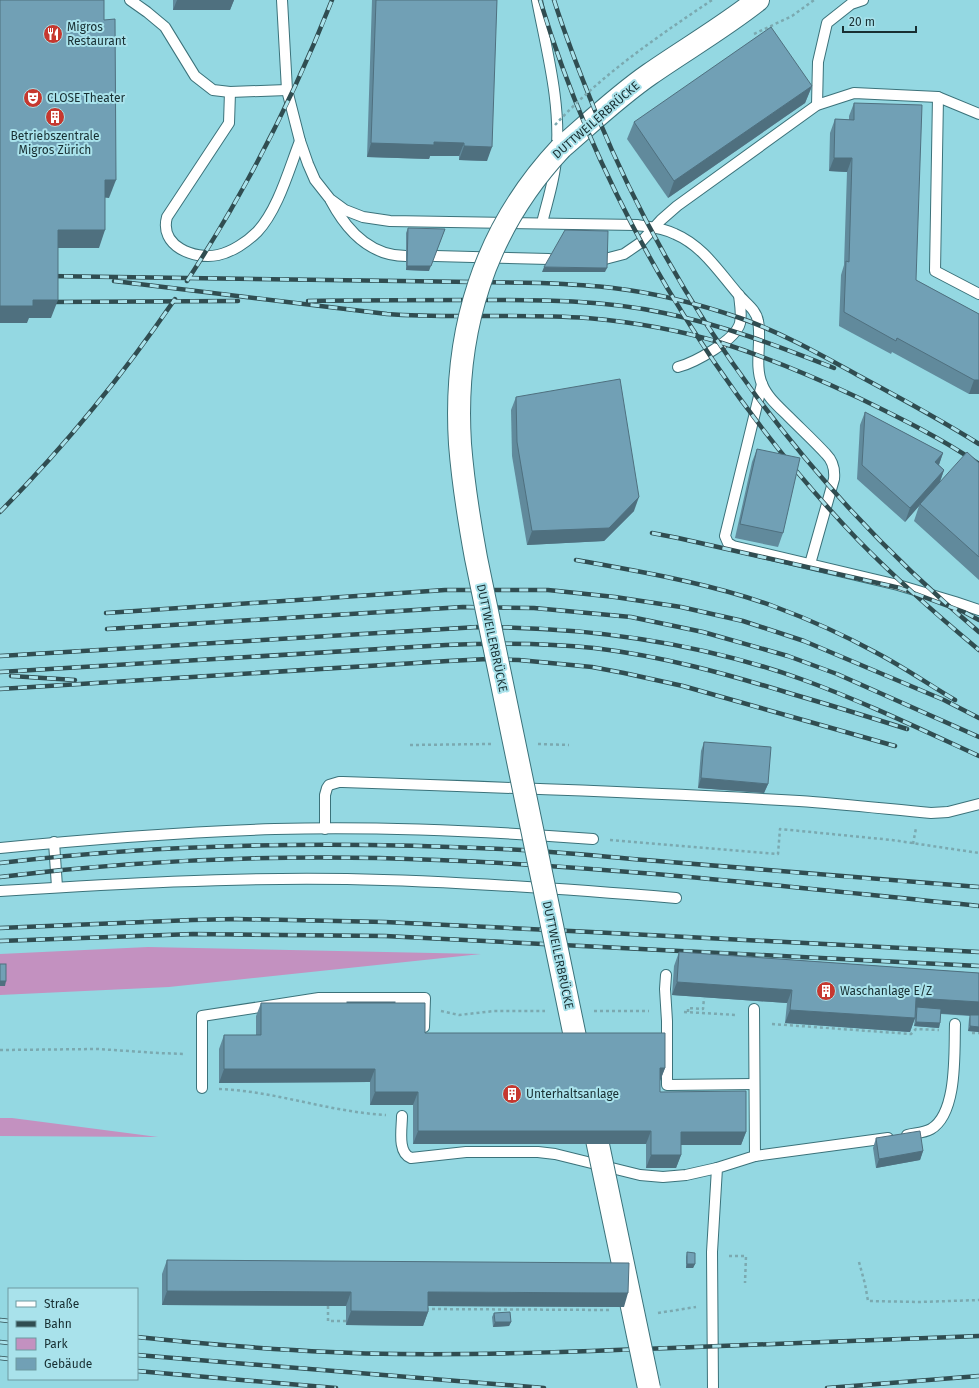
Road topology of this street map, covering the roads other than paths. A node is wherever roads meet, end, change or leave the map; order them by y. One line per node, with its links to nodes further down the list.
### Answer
1 (130, 0): 8 (lane)
2 (282, 0): 7 (lane)
3 (537, 0): 14 (lane)
4 (758, 0): 6 (street, DUTTWEILERBRÜCKE)
5 (863, 0): 10 (lane)
6 (747, 7): 45 (street, DUTTWEILERBRÜCKE, bridge)
7 (287, 90): 8 (lane); 12 (lane)
8 (230, 92): 12 (lane)
9 (938, 97): 10 (lane); 11 (lane); 20 (lane)
10 (817, 105): 15 (lane)
11 (979, 114)
12 (300, 141): 13 (lane)
13 (330, 199): 14 (lane); 16 (lane)
14 (542, 223): 15 (lane)
15 (654, 228): 19 (lane); 21 (lane)
16 (406, 256)
17 (435, 256): 18 (lane)
18 (549, 259)
19 (606, 259)
20 (979, 294)
21 (739, 295): 22 (lane); 23 (lane)
22 (678, 367)
23 (762, 384): 24 (lane); 24 (lane)
24 (810, 564): 25 (lane)
25 (979, 610)
26 (979, 804): 27 (lane)
27 (325, 829): 28 (lane); 29 (lane)
28 (593, 839)
29 (54, 842): 30 (lane); 31 (lane)
30 (0, 848)
31 (57, 888): 32 (lane); 33 (lane)
32 (0, 891)
33 (676, 898)
34 (666, 975): 40 (lane)
35 (754, 1016): 40 (lane)
36 (955, 1028): 43 (lane)
37 (424, 1039): 41 (lane)
38 (565, 1039): 39 (lane)
39 (589, 1039)
40 (754, 1084): 43 (lane)
41 (202, 1088)
42 (402, 1116): 44 (lane)
43 (755, 1156): 44 (lane)
44 (717, 1168): 46 (lane)
45 (648, 1388)
46 (713, 1388)

